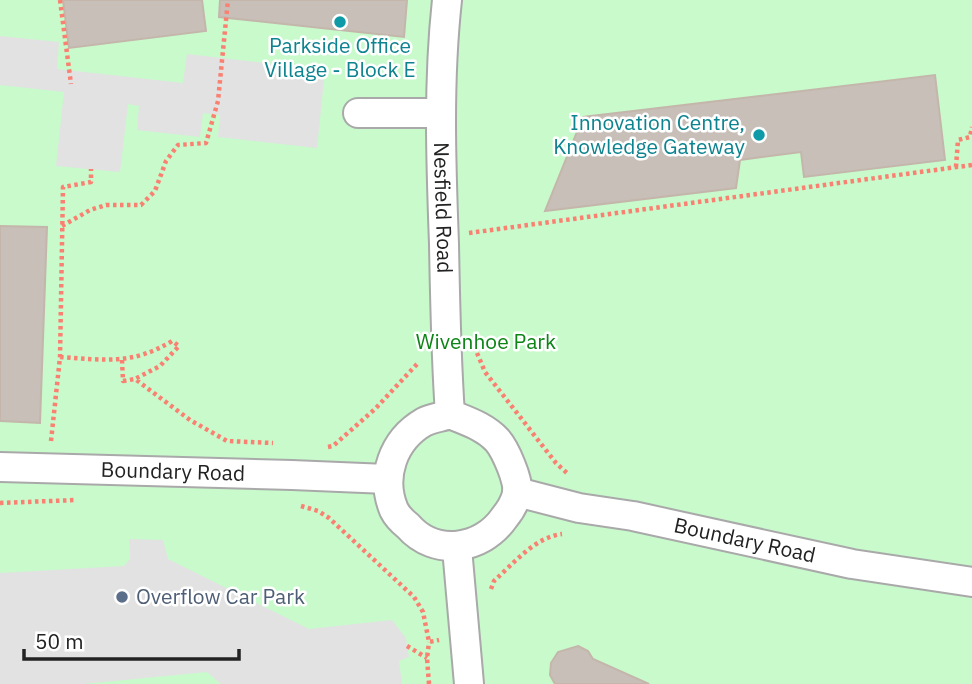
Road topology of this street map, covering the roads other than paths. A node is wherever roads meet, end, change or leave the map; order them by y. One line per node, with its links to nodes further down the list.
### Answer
1 (447, 0): 3 (street, Nesfield Road)
2 (358, 113): 3 (street)
3 (441, 113): 4 (street, Nesfield Road)
4 (450, 414): 6 (street); 7 (street)
5 (0, 467): 6 (street, Boundary Road)
6 (387, 480): 8 (street)
7 (517, 492): 8 (street); 9 (street, Boundary Road)
8 (457, 548): 10 (street)
9 (972, 582)
10 (469, 684)

